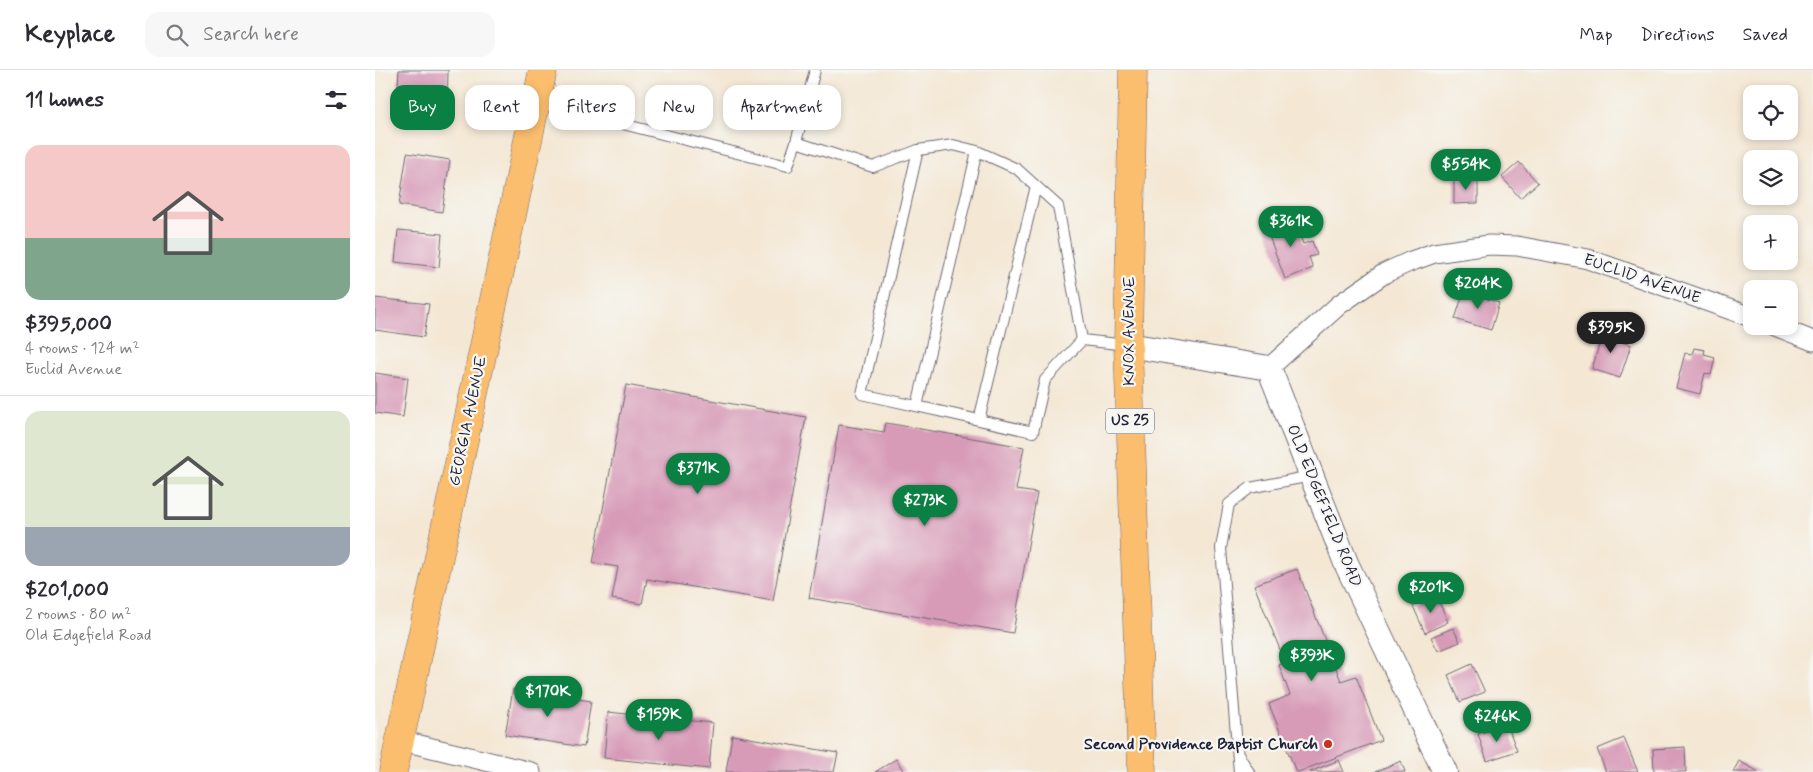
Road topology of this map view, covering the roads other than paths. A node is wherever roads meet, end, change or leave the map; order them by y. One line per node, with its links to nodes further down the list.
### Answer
1 (543, 70): 4 (main road, GEORGIA AVENUE)
2 (815, 70): 7 (lane)
3 (1133, 70): 15 (main road, KNOX AVENUE / US 25)
4 (539, 88)
5 (539, 103): 7 (lane)
6 (530, 130): 20 (main road, GEORGIA AVENUE)
7 (797, 142): 8 (lane)
8 (917, 150): 9 (lane); 17 (lane)
9 (977, 151): 10 (lane); 17 (lane)
10 (1036, 186): 13 (lane); 18 (lane)
11 (1743, 314): 16 (street, EUCLID AVENUE)
12 (1798, 335): 14 (street)
13 (1082, 340): 15 (lane); 18 (lane)
14 (1813, 341)
15 (1128, 345): 16 (street); 24 (main road, KNOX AVENUE / US 25)
16 (1269, 368): 19 (street, OLD EDGEFIELD ROAD)
17 (917, 406): 18 (lane)
18 (979, 420)
19 (1311, 476): 21 (lane); 27 (street, OLD EDGEFIELD ROAD)
20 (399, 740): 22 (main road, GEORGIA AVENUE); 23 (street)
21 (1237, 752): 25 (lane); 26 (lane)
22 (393, 772)
23 (531, 772)
24 (1142, 772)
25 (1239, 772)
26 (1249, 772)
27 (1445, 772)

